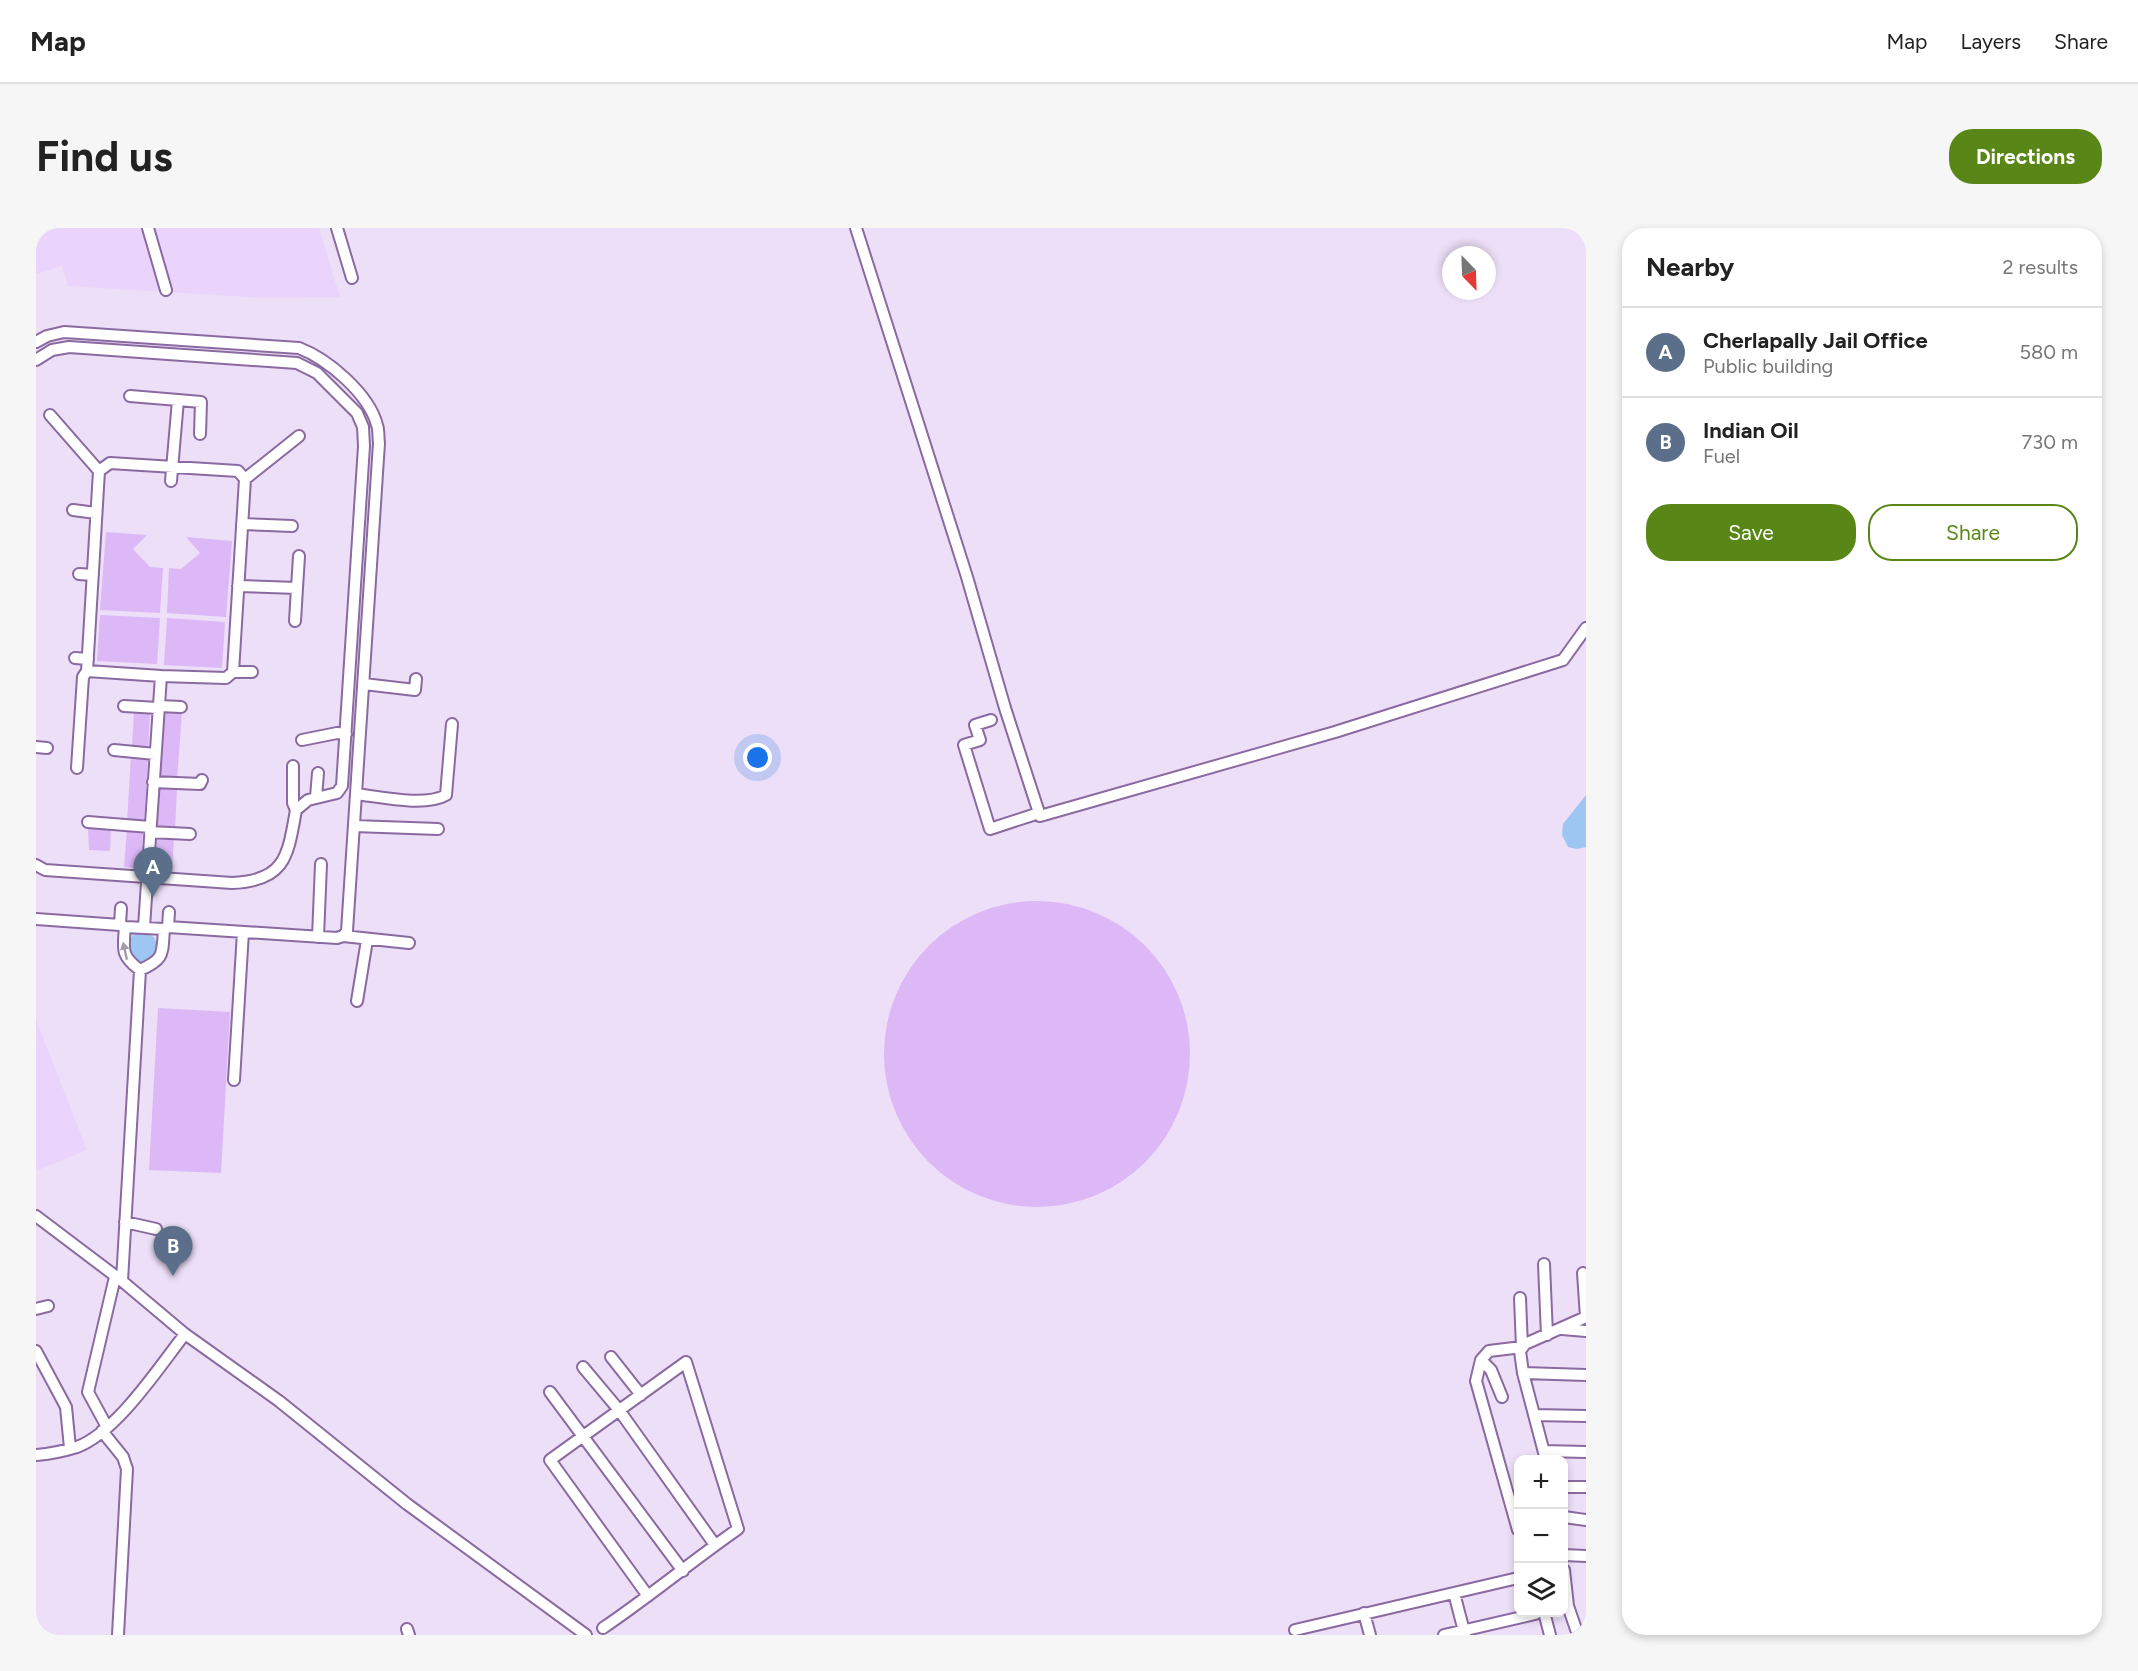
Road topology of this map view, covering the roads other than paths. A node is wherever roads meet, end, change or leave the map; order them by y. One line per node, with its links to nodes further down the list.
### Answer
1 (148, 228): 5 (street)
2 (336, 228): 4 (street)
3 (856, 228): 55 (street)
4 (352, 278)
5 (166, 290)
6 (36, 342): 21 (street)
7 (36, 360): 43 (street)
8 (130, 396): 9 (street)
9 (178, 400): 11 (street); 13 (street)
10 (50, 415): 14 (street)
11 (200, 434)
12 (299, 436): 15 (street)
13 (172, 466): 14 (street); 15 (street); 16 (street)
14 (99, 471): 18 (street)
15 (245, 479): 19 (street)
16 (171, 481)
17 (73, 510): 18 (street)
18 (96, 513): 25 (street)
19 (242, 524): 20 (street); 26 (street)
20 (292, 526)
21 (372, 552): 22 (street); 37 (street)
22 (384, 552)
23 (299, 556): 27 (street)
24 (79, 574): 25 (street)
25 (93, 575): 31 (street)
26 (238, 586): 27 (street); 33 (street)
27 (297, 588): 28 (street)
28 (295, 621)
29 (1586, 628): 55 (street)
30 (75, 658): 31 (street)
31 (87, 658): 32 (street)
32 (87, 671): 35 (street); 48 (street)
33 (233, 672): 34 (street); 35 (street)
34 (252, 672)
35 (160, 676): 39 (street)
36 (416, 679): 37 (street)
37 (364, 684): 52 (street)
38 (124, 706): 39 (street)
39 (158, 707): 40 (street); 46 (street)
40 (181, 707)
41 (991, 720): 55 (street)
42 (452, 724): 52 (street)
43 (346, 734): 44 (street); 53 (street)
44 (303, 740)
45 (114, 750): 46 (street)
46 (155, 754): 51 (street)
47 (293, 766): 54 (street)
48 (77, 768)
49 (318, 773): 53 (street)
50 (202, 780): 51 (street)
51 (153, 782): 58 (street)
52 (356, 794): 57 (street)
53 (316, 797): 54 (street)
54 (296, 810): 63 (street)
55 (1039, 813)
56 (87, 822): 58 (street)
57 (354, 826): 59 (street); 71 (street)
58 (150, 829): 60 (street); 63 (street)
59 (438, 829)
60 (190, 834)
61 (321, 864): 72 (street)
62 (36, 865): 63 (street)
63 (146, 877): 68 (street)
64 (120, 908): 67 (street)
65 (170, 912): 69 (street)
66 (36, 919): 67 (street)
67 (122, 926): 68 (street); 75 (street, one-way to 67)
68 (144, 927): 69 (street)
69 (166, 928): 70 (street); 75 (street)
70 (243, 932): 72 (street); 77 (street)
71 (343, 936): 72 (street); 73 (street)
72 (318, 937)
73 (367, 940): 74 (street); 76 (street)
74 (409, 943)
75 (140, 970): 79 (street)
76 (357, 1001)
77 (234, 1080)
78 (36, 1216): 83 (street)
79 (125, 1222): 80 (street); 83 (street)
80 (156, 1229)
81 (1545, 1264): 91 (street)
82 (1583, 1273): 87 (street)
83 (118, 1279): 90 (street); 105 (street)
84 (1521, 1298): 92 (street)
85 (48, 1306): 86 (street)
86 (36, 1308)
87 (1586, 1317): 88 (street)
88 (1560, 1329): 89 (street); 91 (street)
89 (1586, 1331)
90 (186, 1334): 105 (street); 131 (street)
91 (1547, 1335): 92 (street)
92 (1522, 1347): 95 (street); 97 (street)
93 (36, 1351): 107 (street)
94 (611, 1357): 100 (street)
95 (1481, 1360): 101 (street); 113 (street)
96 (583, 1367): 102 (street)
97 (1523, 1373): 98 (street); 103 (street)
98 (1586, 1375)
99 (550, 1392): 106 (street)
100 (641, 1395): 102 (street); 116 (street)
101 (1502, 1397)
102 (619, 1410): 106 (street); 116 (street)
103 (1534, 1415): 104 (street); 110 (street)
104 (1586, 1416)
105 (104, 1429): 107 (street); 130 (street)
106 (583, 1436): 119 (street); 122 (street)
107 (70, 1448): 109 (street)
108 (1586, 1452): 110 (street)
109 (36, 1455)
110 (1545, 1455)
111 (1568, 1487): 112 (street)
112 (1586, 1487)
113 (1514, 1516)
114 (1568, 1518): 115 (street)
115 (1586, 1520)
116 (715, 1545): 119 (street)
117 (1568, 1556): 118 (street)
118 (1586, 1556)
119 (683, 1571): 122 (street)
120 (1514, 1579): 121 (street)
121 (1454, 1593): 124 (street); 129 (street)
122 (648, 1596): 127 (street)
123 (1568, 1606): 135 (street)
124 (1364, 1613): 128 (street); 132 (street)
125 (1524, 1617): 129 (street)
126 (1541, 1617): 134 (street)
127 (603, 1628)
128 (1295, 1630)
129 (1465, 1633): 133 (street)
130 (118, 1635)
131 (586, 1635)
132 (1370, 1635)
133 (1444, 1635)
134 (1550, 1635)
135 (1578, 1635)

